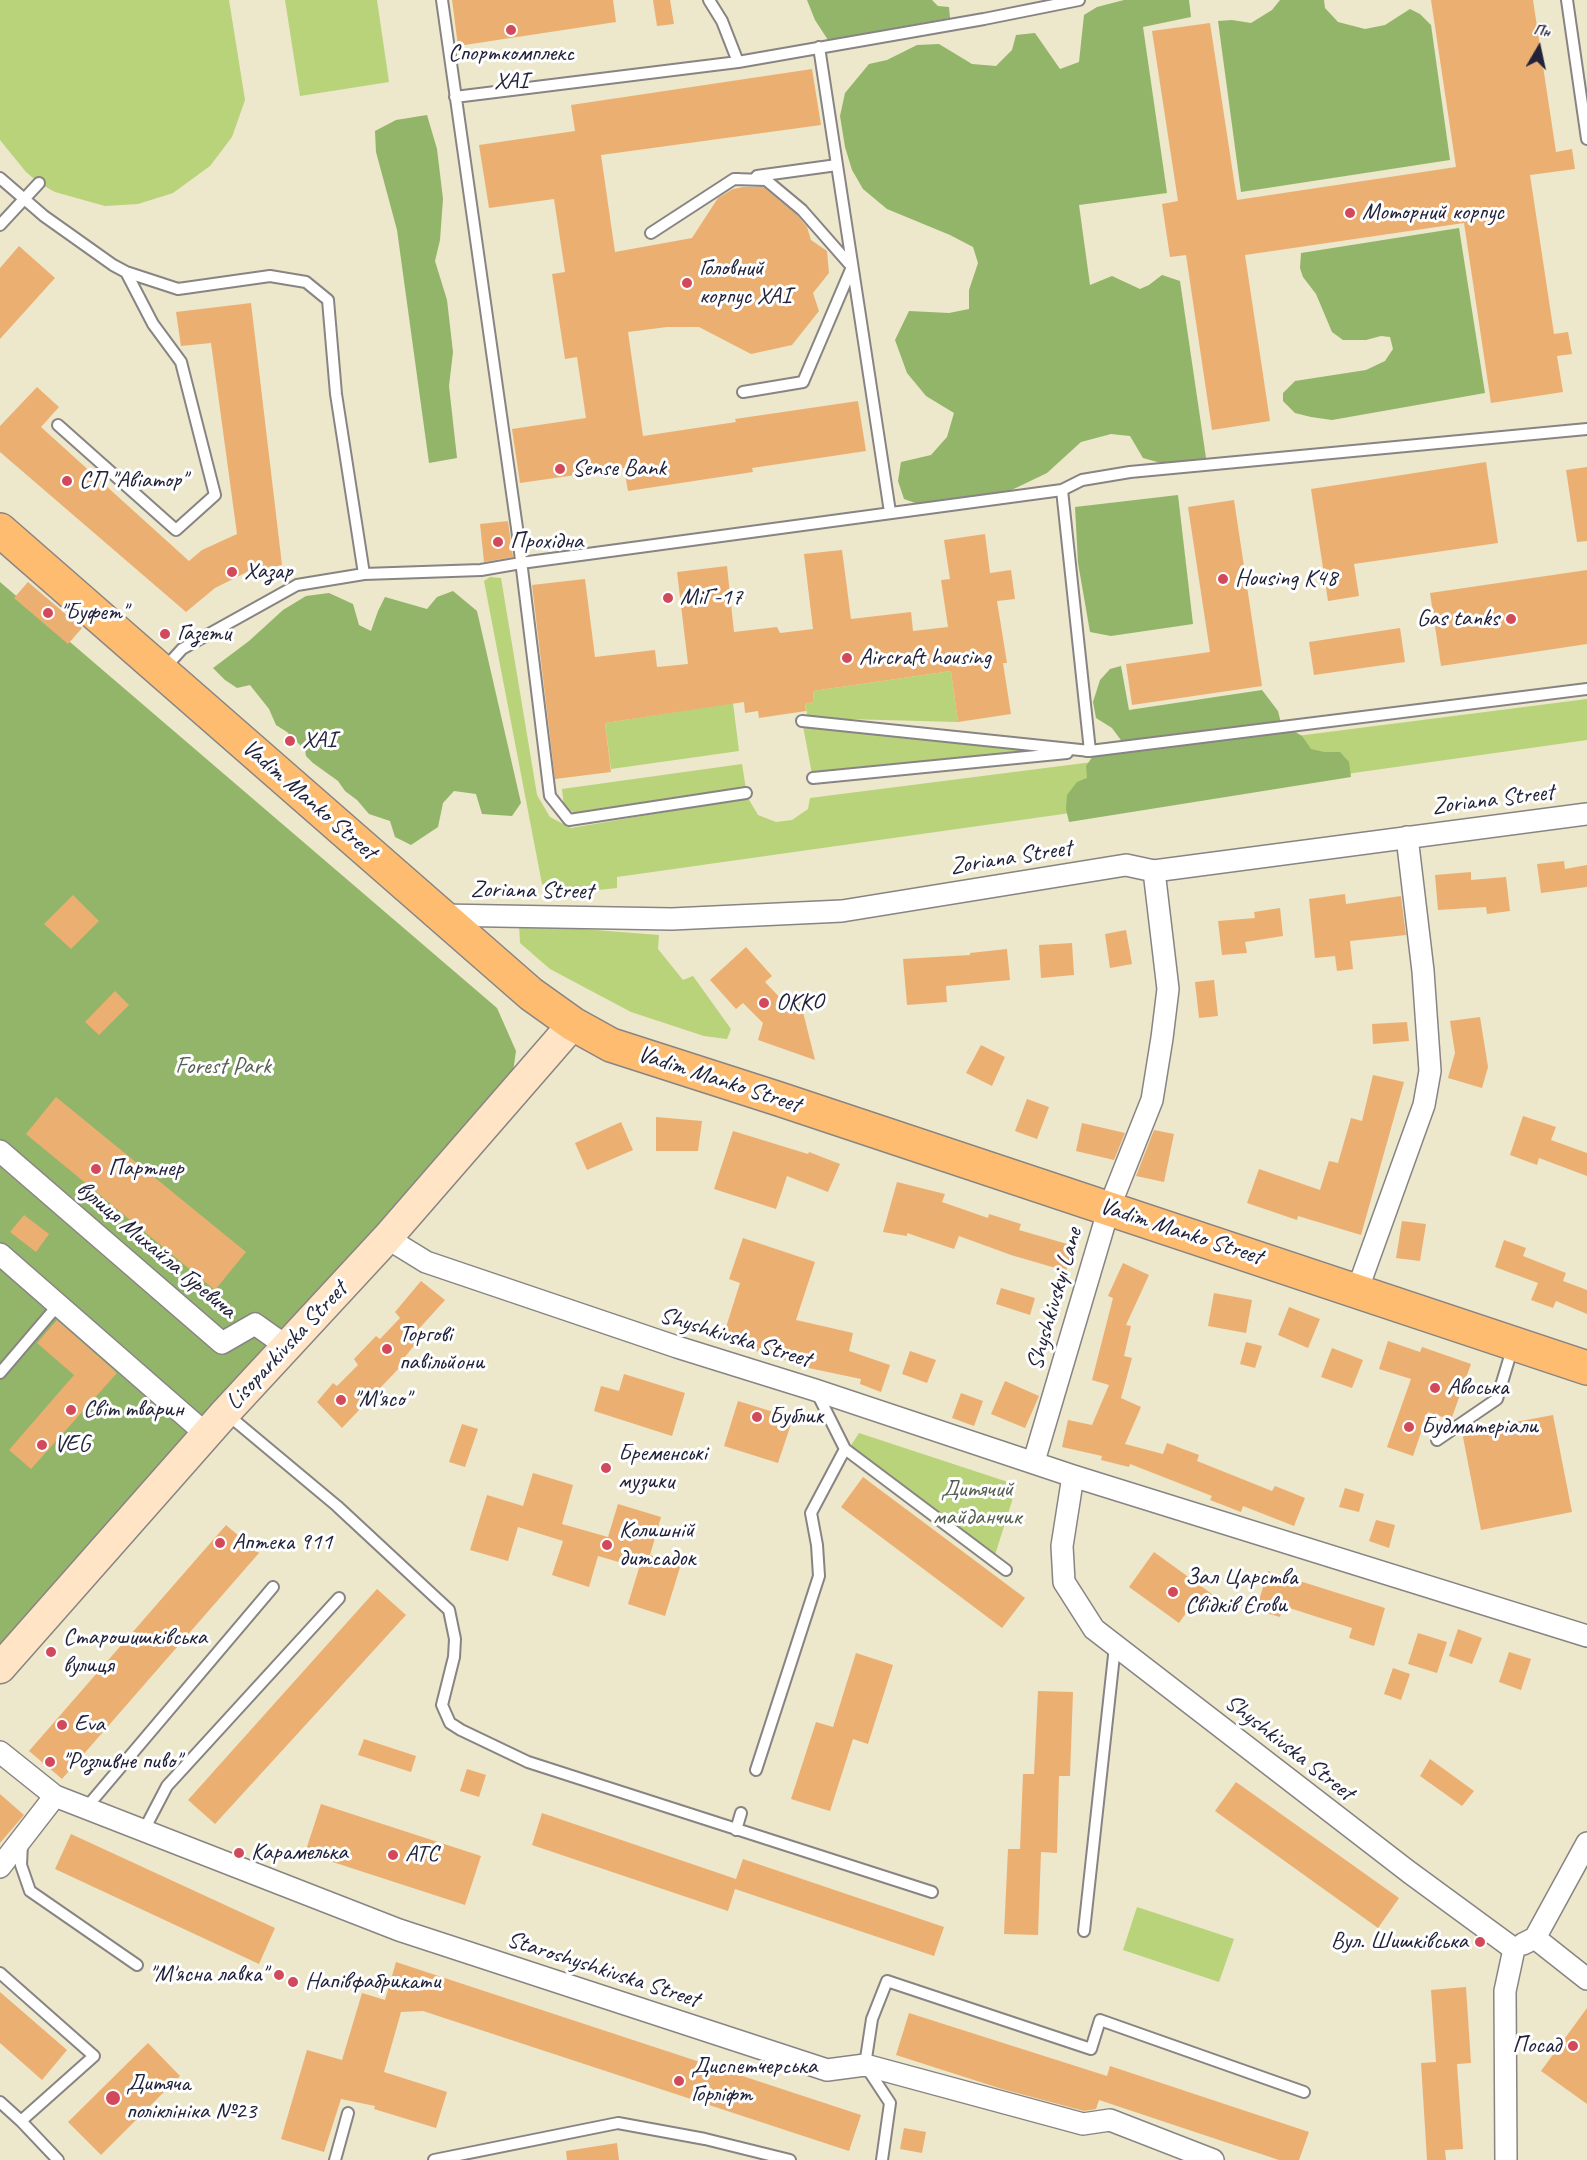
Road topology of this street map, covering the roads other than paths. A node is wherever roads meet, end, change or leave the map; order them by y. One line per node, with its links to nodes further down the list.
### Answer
1 (442, 0): 7 (lane)
2 (709, 0): 6 (lane)
3 (1079, 0): 5 (lane)
4 (1567, 0): 8 (lane)
5 (819, 47): 6 (lane); 9 (lane)
6 (738, 62): 7 (lane)
7 (455, 97): 24 (lane)
8 (1587, 139)
9 (837, 165): 11 (lane); 16 (lane)
10 (0, 178): 13 (lane)
11 (734, 179): 15 (lane); 16 (lane)
12 (39, 183): 13 (lane)
13 (25, 200): 14 (lane); 17 (lane)
14 (0, 225)
15 (651, 232)
16 (852, 267): 18 (lane); 22 (lane)
17 (126, 272): 19 (lane); 25 (lane)
18 (743, 392)
19 (58, 425)
20 (1587, 429): 21 (lane)
21 (1062, 490): 22 (lane); 29 (lane)
22 (890, 512): 24 (lane)
23 (0, 530): 26 (main road, Vadim Manko Street)
24 (521, 563): 25 (lane); 31 (lane)
25 (364, 574): 26 (lane)
26 (162, 671): 35 (main road, Vadim Manko Street)
27 (1587, 689): 29 (lane)
28 (802, 721): 29 (lane)
29 (1090, 751): 30 (lane)
30 (813, 778)
31 (746, 793)
32 (1587, 814): 33 (street, Zoriana Street)
33 (1407, 837): 34 (street, Zoriana Street); 41 (street)
34 (1154, 872): 35 (street, Zoriana Street); 38 (street, Shyshkivskyi Lane)
35 (440, 915): 36 (main road, Vadim Manko Street)
36 (573, 1024): 38 (main road, Vadim Manko Street); 39 (street, Lisoparkivska Street)
37 (0, 1151): 44 (street, вулиця Михайла Гуревича)
38 (1109, 1208): 41 (main road, Vadim Manko Street); 51 (street, Shyshkivskyi Lane)
39 (387, 1238): 44 (street, Lisoparkivska Street); 47 (street, Shyshkivska Street)
40 (0, 1254): 42 (street)
41 (1357, 1291): 43 (main road, Vadim Manko Street)
42 (58, 1305): 46 (lane); 48 (street)
43 (1513, 1343): 45 (main road, Vadim Manko Street); 49 (lane)
44 (285, 1346): 48 (street, Lisoparkivska Street)
45 (1587, 1368)
46 (0, 1373)
47 (815, 1390): 50 (lane); 51 (street, Shyshkivska Street)
48 (216, 1424): 58 (street, Lisoparkivska Street); 65 (lane)
49 (1437, 1440)
50 (845, 1449): 53 (lane); 60 (lane)
51 (1034, 1461): 52 (street, Shyshkivska Street)
52 (1073, 1476): 56 (street, Shyshkivska Street); 57 (street, Shyshkivska Street)
53 (1006, 1570)
54 (273, 1587): 62 (lane)
55 (339, 1598): 64 (lane)
56 (1587, 1636)
57 (1115, 1646): 70 (lane); 72 (street, Shyshkivska Street)
58 (0, 1668)
59 (0, 1752): 61 (street, Staroshyshkivska Street)
60 (756, 1770)
61 (56, 1796): 62 (street, Staroshyshkivska Street); 66 (street)
62 (86, 1808): 64 (street, Staroshyshkivska Street)
63 (741, 1813): 65 (lane)
64 (144, 1830): 76 (street, Staroshyshkivska Street)
65 (736, 1830): 69 (lane)
66 (23, 1838): 68 (street); 73 (lane)
67 (1587, 1843): 71 (street)
68 (0, 1868)
69 (932, 1892)
70 (1084, 1931)
71 (1535, 1938): 72 (street); 75 (street)
72 (1514, 1948): 87 (street)
73 (137, 1965)
74 (0, 1973): 80 (lane)
75 (1587, 1979)
76 (865, 2065): 77 (lane); 85 (lane); 86 (street, Staroshyshkivska Street)
77 (1304, 2092)
78 (0, 2102): 80 (lane)
79 (348, 2113): 82 (lane)
80 (21, 2121): 81 (lane)
81 (58, 2160)
82 (335, 2160)
83 (434, 2160): 84 (lane)
84 (790, 2160)
85 (882, 2160)
86 (1213, 2160)
87 (1506, 2160)

